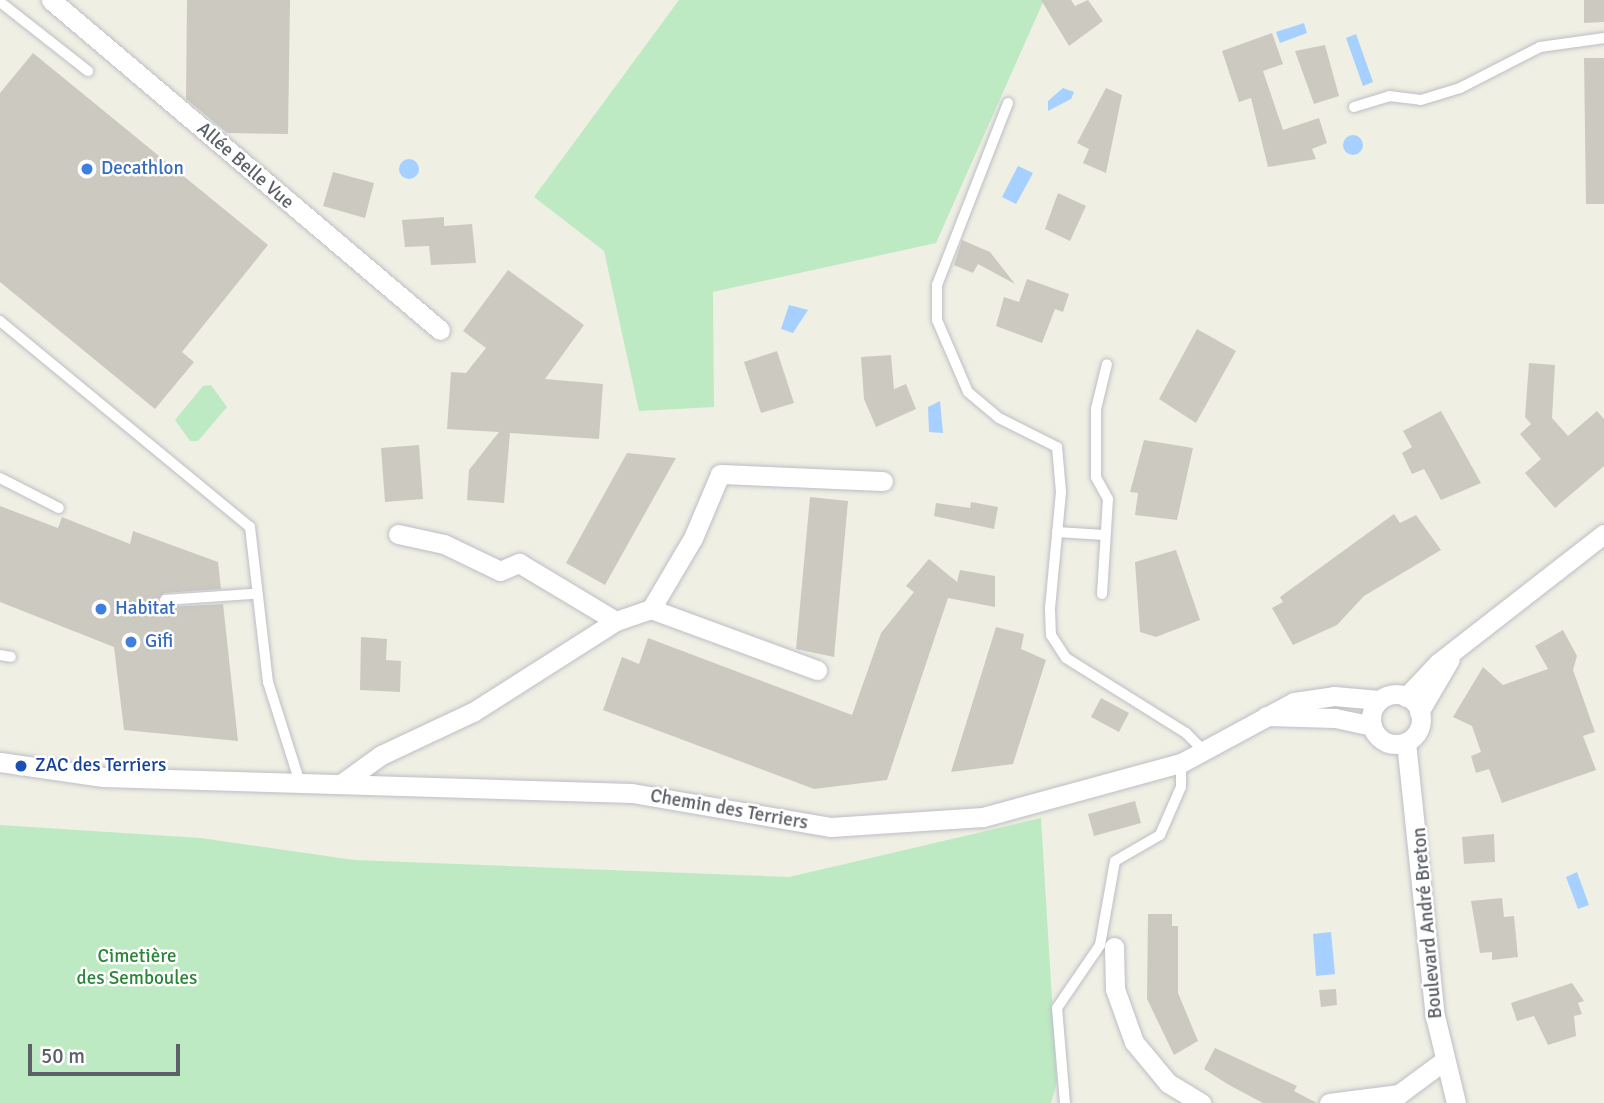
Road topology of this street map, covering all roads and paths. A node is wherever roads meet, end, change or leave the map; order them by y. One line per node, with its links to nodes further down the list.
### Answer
1 (51, 0): 8 (street, Allée Belle Vue)
2 (0, 2): 4 (lane)
3 (1604, 38): 6 (lane)
4 (88, 71)
5 (1008, 103): 13 (lane)
6 (1354, 107)
7 (0, 321): 17 (lane)
8 (440, 330)
9 (1107, 364): 16 (lane)
10 (0, 478): 12 (lane)
11 (883, 481): 20 (street)
12 (60, 508)
13 (1057, 532): 16 (lane); 32 (lane)
14 (398, 534): 21 (street)
15 (1604, 534): 23 (street)
16 (1104, 535): 18 (lane)
17 (254, 594): 19 (lane); 35 (lane)
18 (1102, 594)
19 (165, 600)
20 (651, 609): 21 (street); 25 (street)
21 (616, 621): 36 (street)
22 (0, 655): 24 (lane)
23 (1451, 655): 26 (street); 28 (street)
24 (11, 657)
25 (817, 670)
26 (1406, 697): 27 (street); 28 (street)
27 (1380, 700): 29 (street, Chemin des Terriers); 30 (street)
28 (1419, 712): 31 (street)
29 (1265, 716): 30 (street); 32 (street, Chemin des Terriers)
30 (1372, 726): 31 (street)
31 (1406, 742): 38 (street, Boulevard André Breton)
32 (1203, 750): 34 (street, Chemin des Terriers)
33 (0, 762): 35 (street, Chemin des Terriers)
34 (1181, 763): 36 (street, Chemin des Terriers); 39 (lane)
35 (300, 784): 36 (street, Chemin des Terriers)
36 (341, 784)
37 (1114, 947): 40 (street)
38 (1445, 1060): 41 (street); 42 (street, Boulevard André Breton)
39 (1065, 1103)
40 (1201, 1103)
41 (1329, 1103)
42 (1456, 1103)

